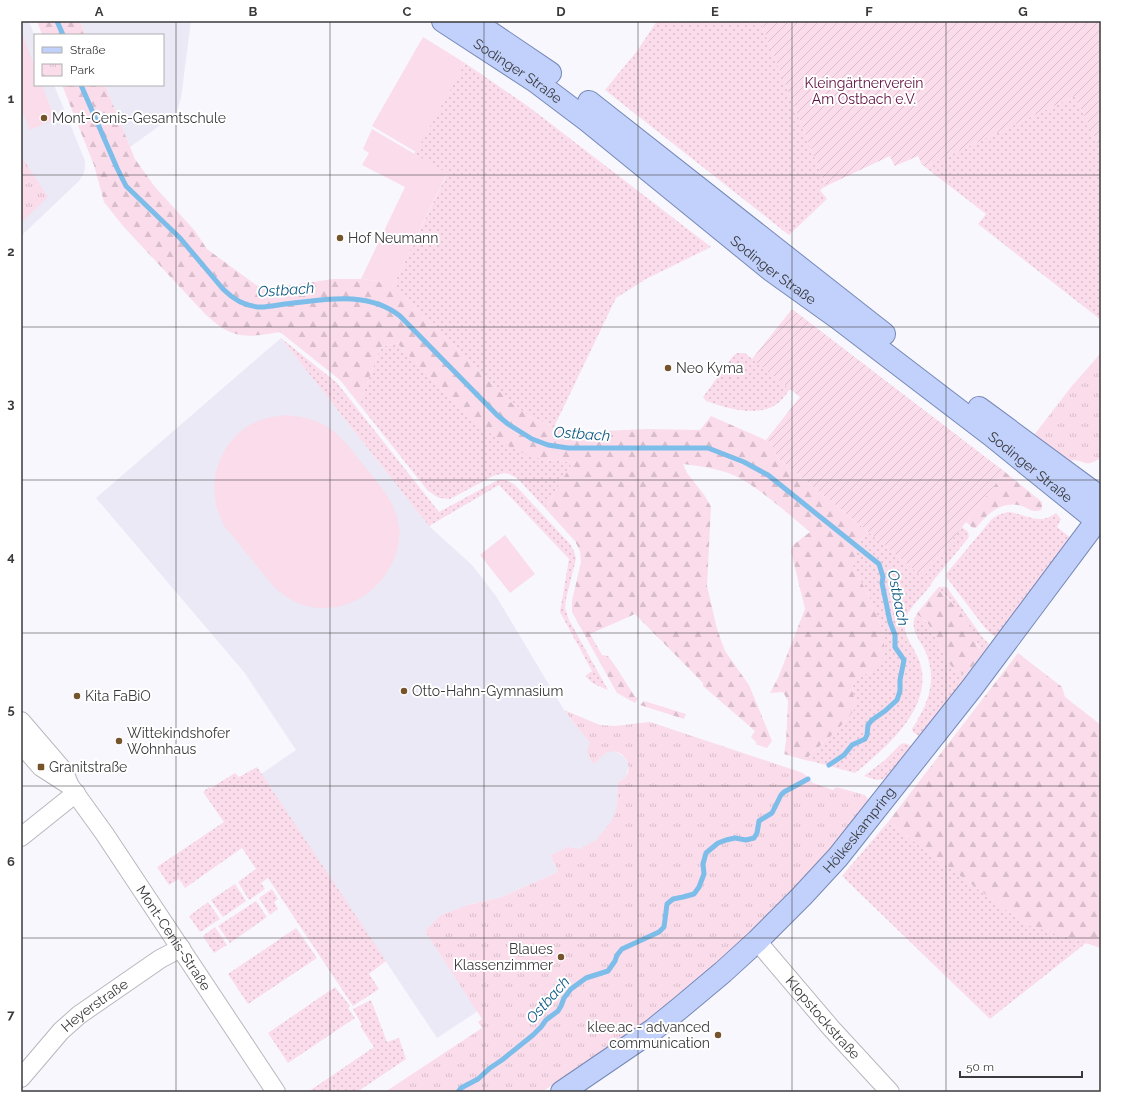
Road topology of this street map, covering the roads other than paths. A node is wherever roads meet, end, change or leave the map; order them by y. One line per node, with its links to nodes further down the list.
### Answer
1 (443, 21): 4 (main road, Sodinger Straße)
2 (473, 21): 3 (main road, Sodinger Straße)
3 (1101, 498)
4 (1100, 520): 9 (main road, Hölkeskampring)
5 (21, 721): 7 (street, Mont-Cenis-Straße)
6 (21, 744): 7 (street, Mont-Cenis-Straße)
7 (73, 789): 8 (street); 10 (street, Mont-Cenis-Straße)
8 (21, 838)
9 (757, 941): 13 (main road, Hölkeskampring); 14 (street, Klopstockstraße)
10 (181, 948): 11 (street, Heyerstraße); 12 (street, Mont-Cenis-Straße)
11 (21, 1078)
12 (276, 1092)
13 (562, 1092)
14 (890, 1092)

